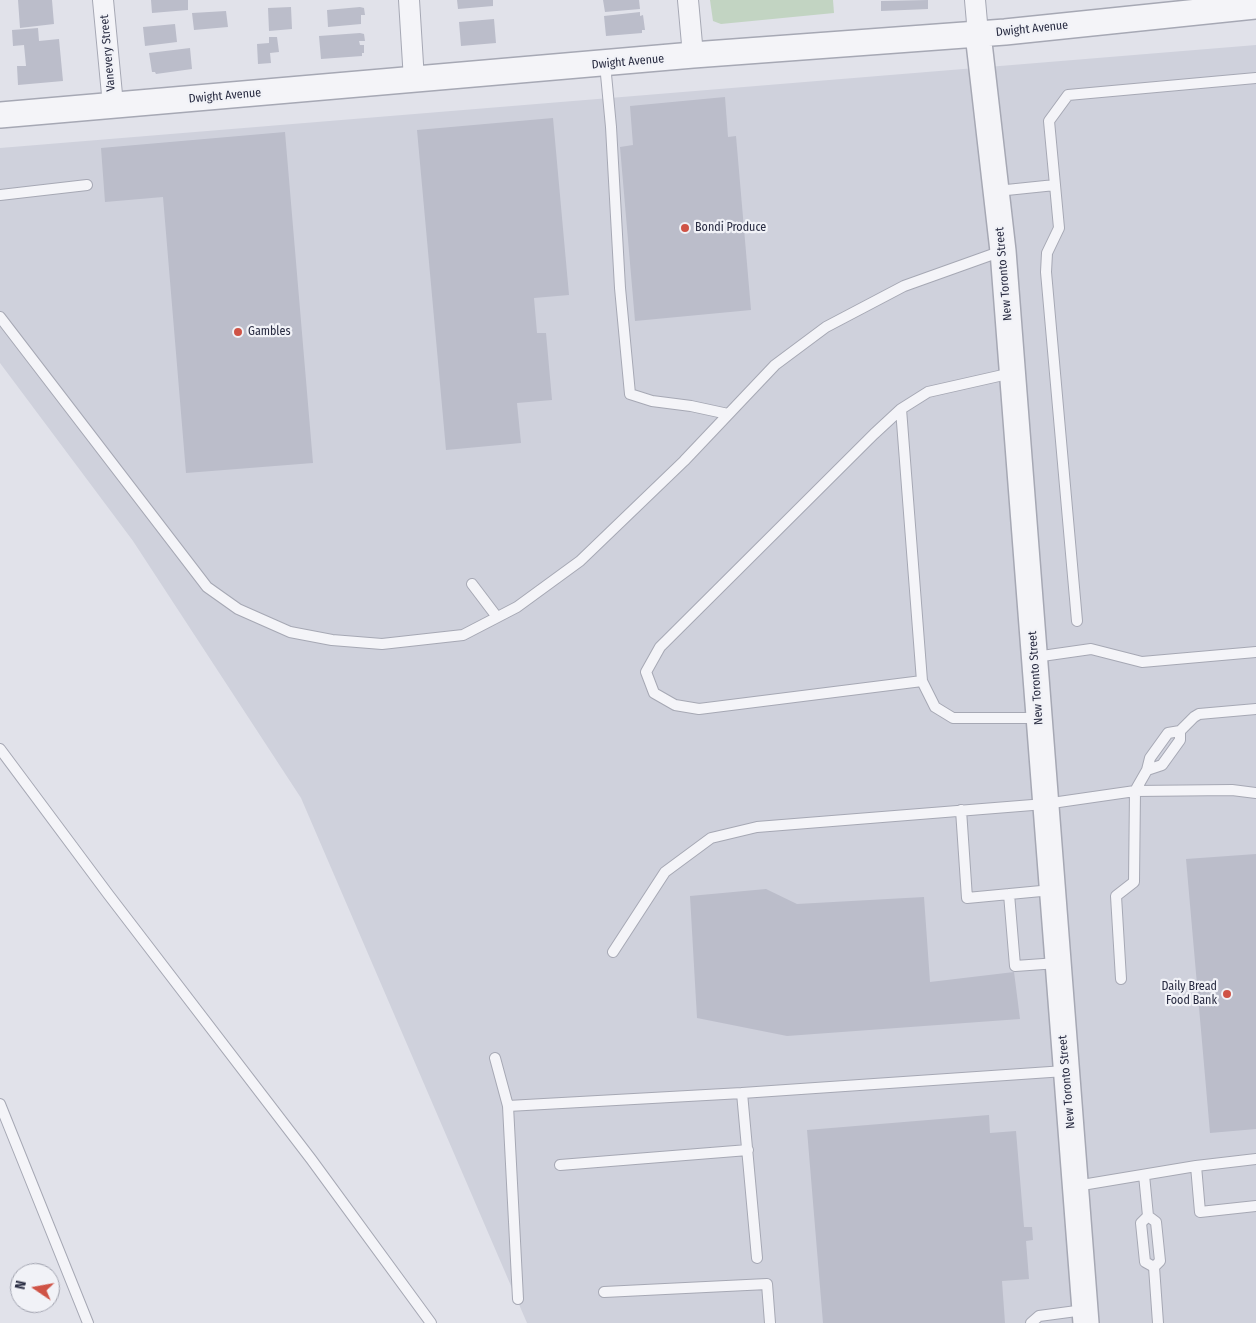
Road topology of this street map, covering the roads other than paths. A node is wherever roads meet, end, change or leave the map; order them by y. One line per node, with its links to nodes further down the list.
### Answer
1 (104, 0): 11 (street, Vanevery Street)
2 (408, 0): 10 (street)
3 (688, 0): 7 (street)
4 (975, 0): 6 (street)
5 (1255, 4): 6 (street, Dwight Avenue)
6 (978, 34): 7 (street, Dwight Avenue); 15 (street, New Toronto Street)
7 (693, 55): 8 (street, Dwight Avenue)
8 (605, 64): 10 (street, Dwight Avenue); 21 (lane)
9 (1256, 78): 14 (lane)
10 (414, 80): 11 (street, Dwight Avenue)
11 (113, 105): 12 (street, Dwight Avenue)
12 (0, 115)
13 (87, 185): 16 (lane)
14 (1054, 185): 15 (lane); 24 (lane)
15 (996, 192): 17 (street, New Toronto Street)
16 (0, 195)
17 (1003, 251): 19 (street, New Toronto Street); 21 (lane)
18 (0, 317): 23 (lane)
19 (1013, 373): 20 (lane); 26 (street, New Toronto Street)
20 (901, 410): 27 (lane); 27 (lane)
21 (728, 414): 23 (lane)
22 (472, 584): 23 (lane)
23 (497, 617)
24 (1077, 621)
25 (1256, 652): 26 (lane)
26 (1034, 657): 29 (street, New Toronto Street)
27 (922, 681): 29 (lane)
28 (1256, 709): 31 (lane)
29 (1039, 718): 33 (street, New Toronto Street)
30 (0, 749): 59 (lane)
31 (1135, 791): 32 (lane); 33 (lane); 39 (lane)
32 (1256, 793)
33 (1045, 804): 34 (lane); 35 (street, New Toronto Street)
34 (961, 810): 36 (lane); 37 (lane)
35 (1052, 890): 36 (lane); 38 (street, New Toronto Street)
36 (1009, 894): 38 (lane)
37 (613, 952)
38 (1058, 963): 41 (street, New Toronto Street)
39 (1122, 979)
40 (495, 1058): 44 (lane)
41 (1066, 1071): 42 (lane); 50 (street, New Toronto Street)
42 (742, 1094): 44 (lane); 45 (lane)
43 (0, 1104): 58 (lane)
44 (508, 1106): 56 (lane)
45 (748, 1150): 47 (lane); 53 (lane)
46 (1256, 1159): 48 (lane)
47 (560, 1165)
48 (1196, 1166): 49 (lane); 51 (lane)
49 (1144, 1175): 50 (lane); 52 (lane)
50 (1076, 1186): 57 (street, New Toronto Street)
51 (1256, 1206)
52 (1148, 1216): 54 (lane); 54 (lane)
53 (757, 1258)
54 (1154, 1268): 62 (lane)
55 (604, 1292): 60 (lane)
56 (518, 1299)
57 (1086, 1317): 61 (lane)
58 (88, 1323)
59 (431, 1323)
60 (770, 1323)
61 (1032, 1323)
62 (1158, 1323)

